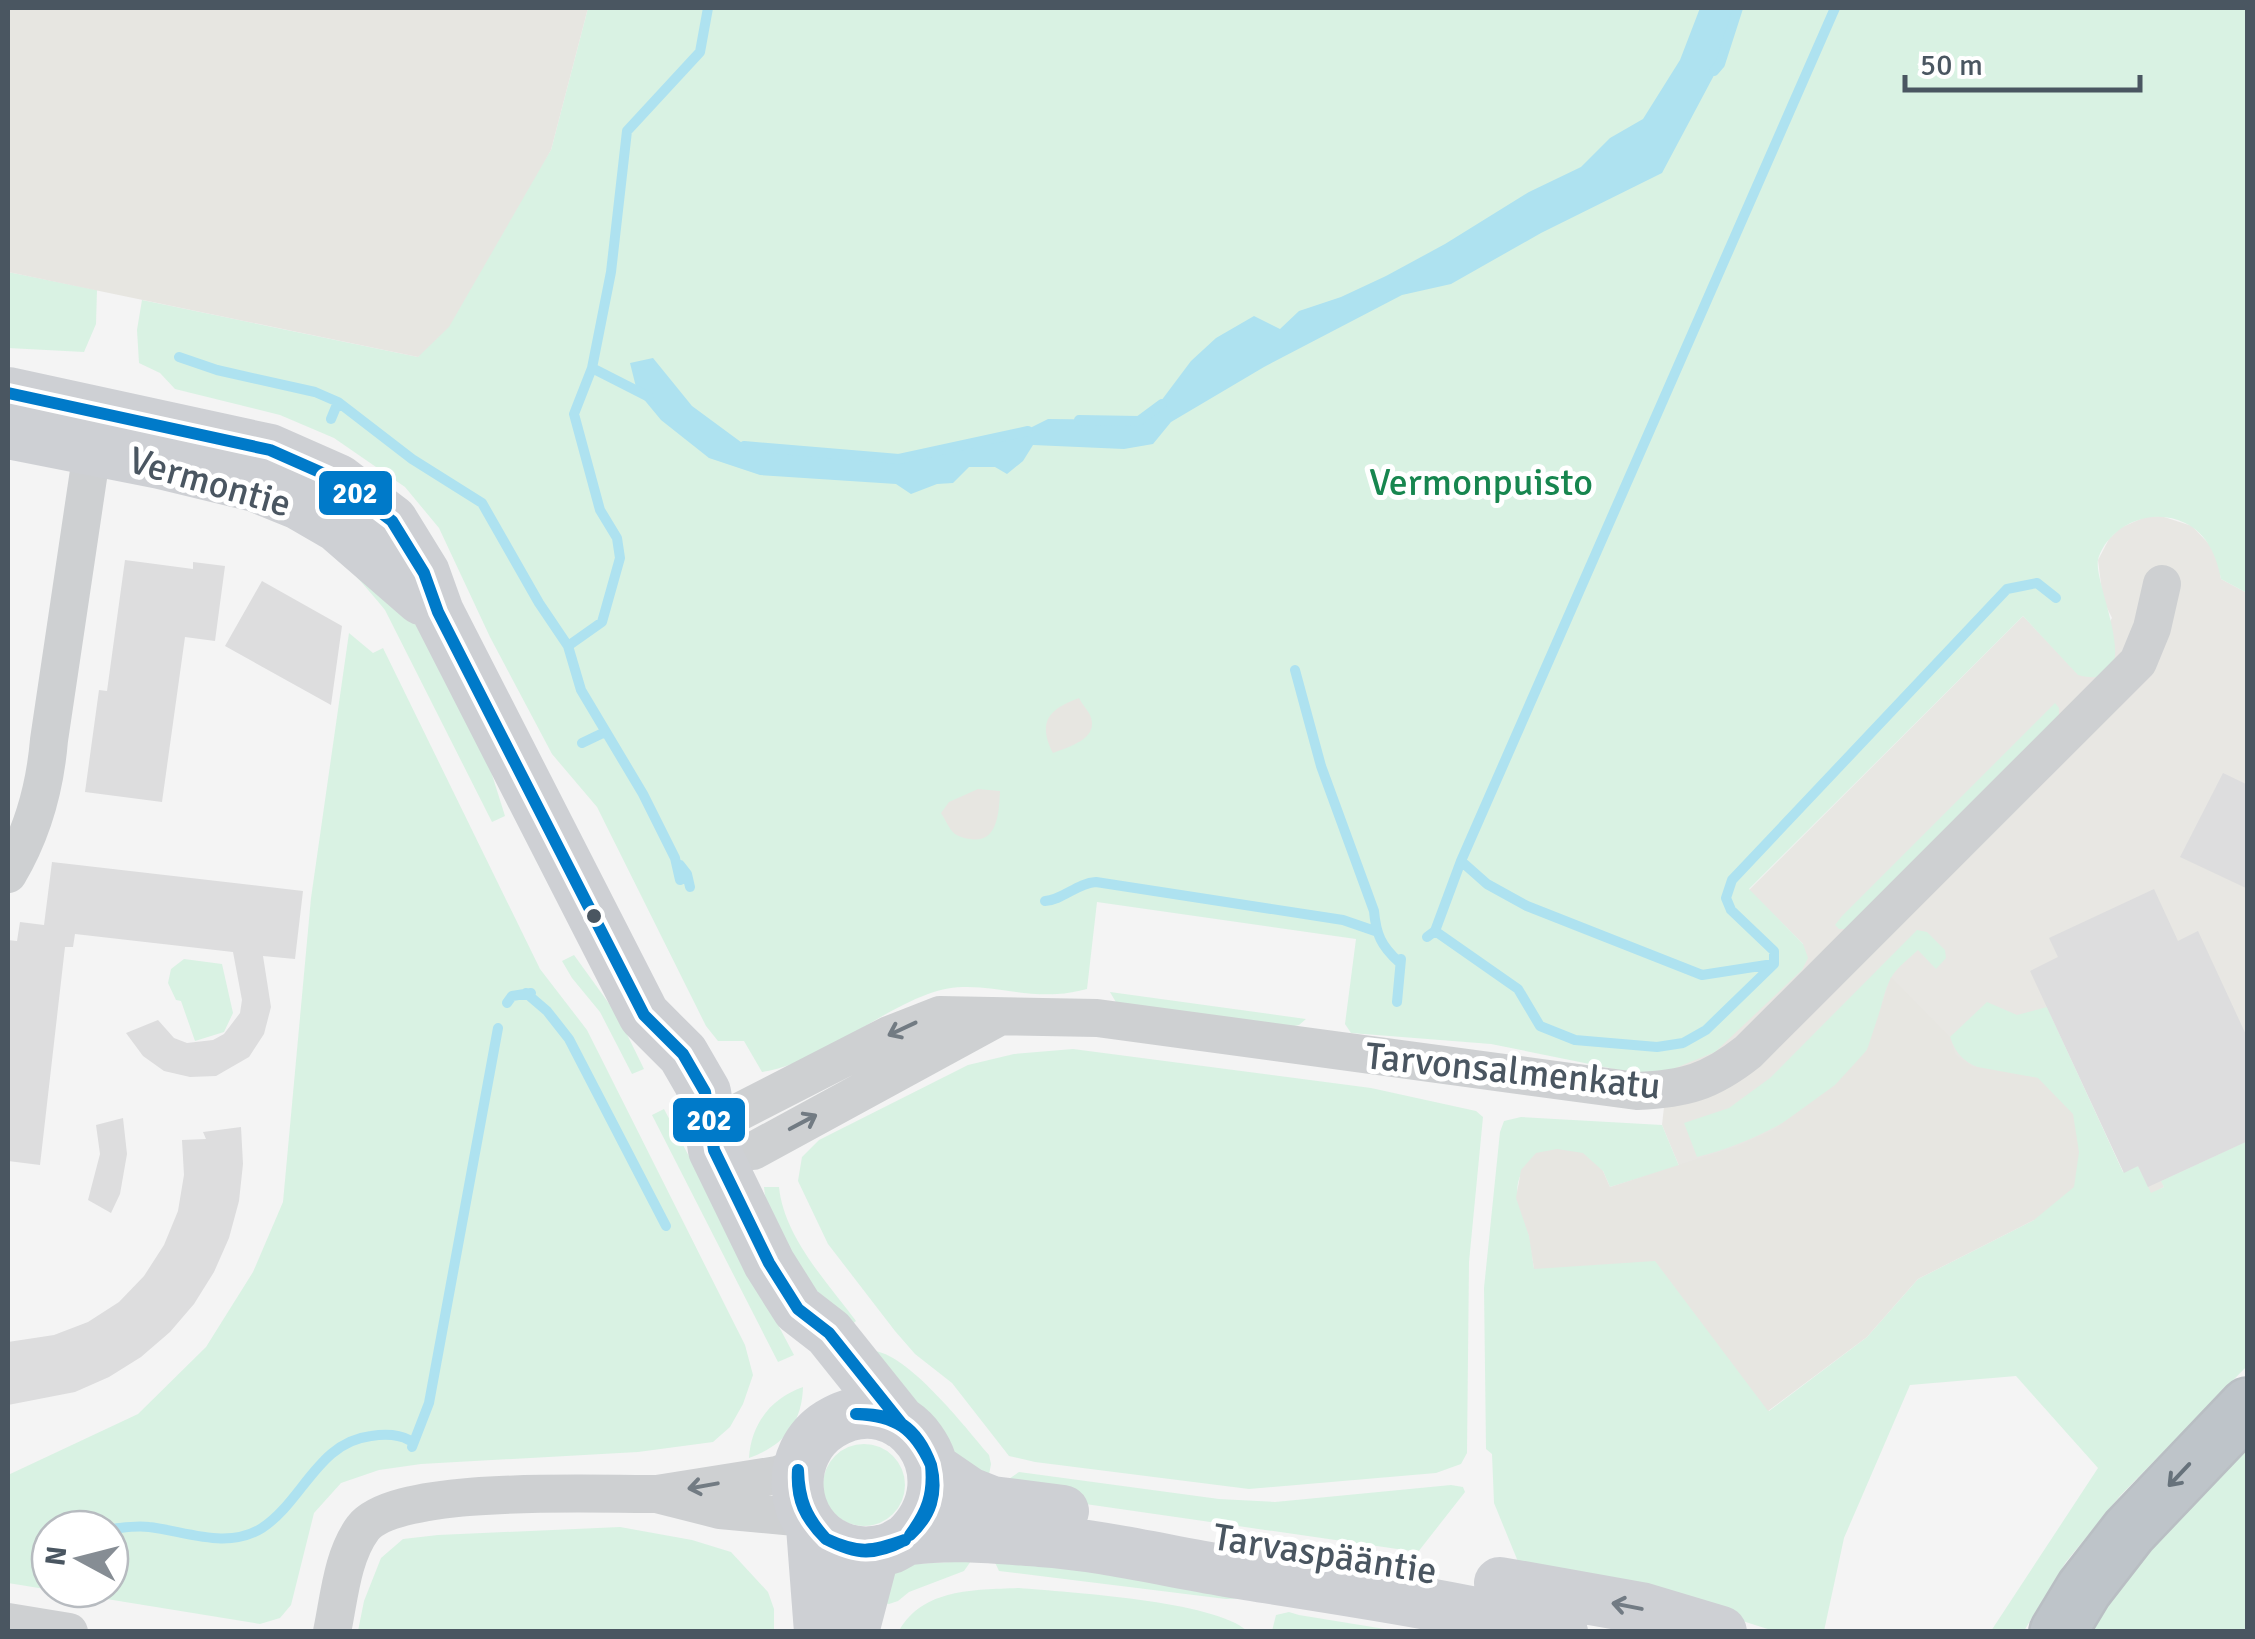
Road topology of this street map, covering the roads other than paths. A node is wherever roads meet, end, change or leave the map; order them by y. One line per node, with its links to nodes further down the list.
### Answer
1 (8, 393): 2 (main road, Vermontie)
2 (95, 431): 3 (main road, Vermontie); 5 (street); 6 (main road, Vermontie)
3 (8, 433)
4 (2162, 584): 6 (street, Tarvonsalmenkatu)
5 (8, 874)
6 (714, 1150): 7 (main road, Vermontie)
7 (798, 1309): 9 (main road, Vermontie); 10 (main road, Vermontie)
8 (2248, 1406): 24 (highway, one-way to 24)
9 (901, 1423): 10 (main road); 12 (main road)
10 (829, 1425): 11 (main road)
11 (799, 1468): 13 (street, one-way to 13); 14 (main road)
12 (934, 1469): 15 (main road); 16 (main road, Tarvaspääntie)
13 (657, 1494): 14 (street); 20 (street)
14 (809, 1523): 15 (main road); 21 (main road)
15 (891, 1546): 16 (main road, Tarvaspääntie); 22 (main road)
16 (1412, 1585): 17 (main road, Tarvaspääntie)
17 (1537, 1614): 23 (main road, Tarvaspääntie, one-way to 17)
18 (8, 1622): 19 (street)
19 (70, 1632)
20 (332, 1632)
21 (820, 1632)
22 (853, 1632)
23 (1722, 1632)
24 (2058, 1632)

